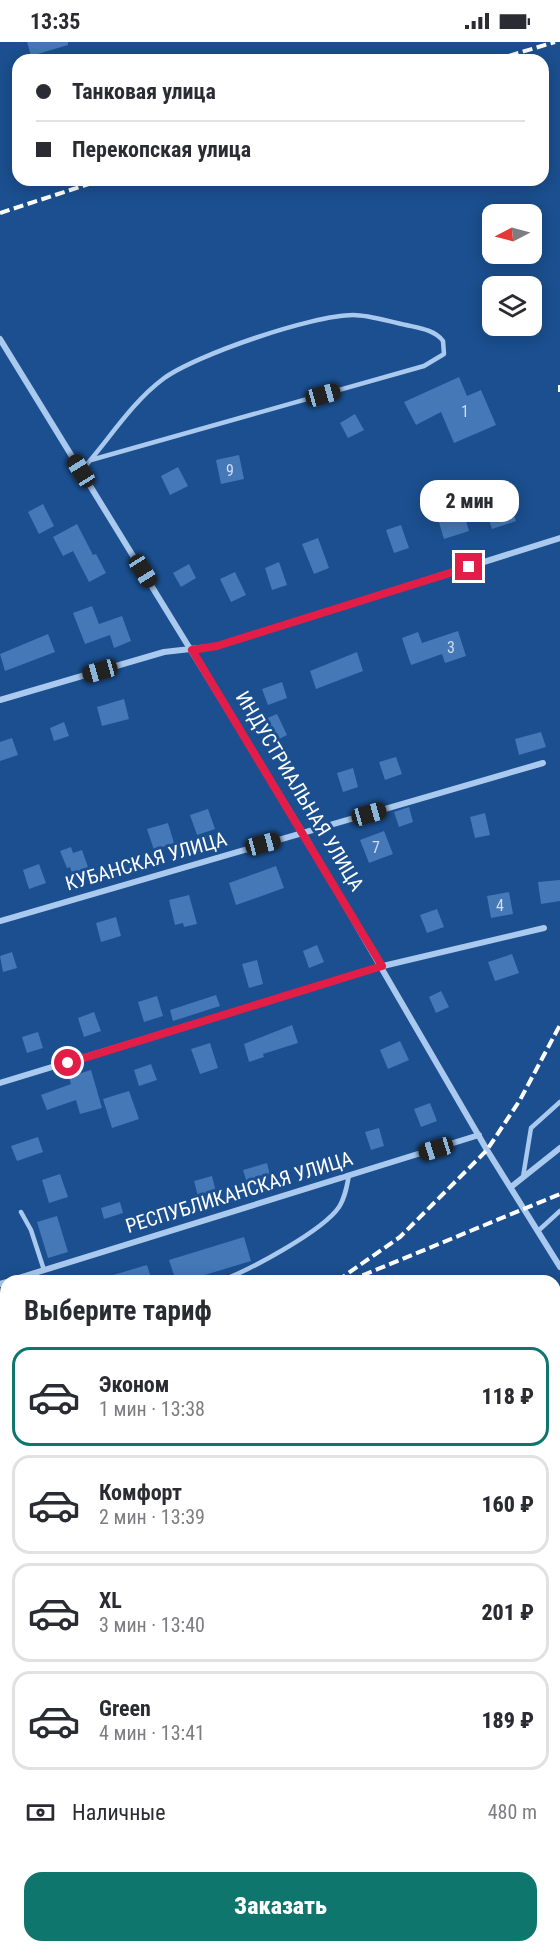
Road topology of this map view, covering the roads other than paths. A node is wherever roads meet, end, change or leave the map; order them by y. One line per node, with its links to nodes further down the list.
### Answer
1 (0, 339): 3 (street, ИНДУСТРИАЛЬНАЯ УЛИЦА)
2 (91, 460): 2 (lane); 3 (lane)
3 (81, 471): 5 (street, ИНДУСТРИАЛЬНАЯ УЛИЦА)
4 (560, 538): 5 (street)
5 (192, 650): 6 (street); 8 (street, ИНДУСТРИАЛЬНАЯ УЛИЦА)
6 (0, 700)
7 (543, 763): 8 (street, КУБАНСКАЯ УЛИЦА)
8 (303, 833): 9 (street, КУБАНСКАЯ УЛИЦА); 11 (street, ИНДУСТРИАЛЬНАЯ УЛИЦА)
9 (0, 921)
10 (544, 928): 11 (street)
11 (382, 966): 12 (street); 14 (street, ИНДУСТРИАЛЬНАЯ УЛИЦА)
12 (0, 1083)
13 (560, 1101): 17 (lane)
14 (479, 1135): 16 (street, РЕСПУБЛИКАНСКАЯ УЛИЦА); 18 (street, ИНДУСТРИАЛЬНАЯ УЛИЦА)
15 (560, 1148): 17 (street)
16 (349, 1175): 23 (street, РЕСПУБЛИКАНСКАЯ УЛИЦА); 25 (lane)
17 (523, 1177): 18 (street)
18 (511, 1187): 21 (street, ИНДУСТРИАЛЬНАЯ УЛИЦА)
19 (560, 1211): 21 (lane)
20 (21, 1212): 23 (lane)
21 (538, 1231): 22 (street, ИНДУСТРИАЛЬНАЯ УЛИЦА)
22 (560, 1267)
23 (44, 1270): 24 (street, РЕСПУБЛИКАНСКАЯ УЛИЦА)
24 (28, 1275)
25 (235, 1275)

